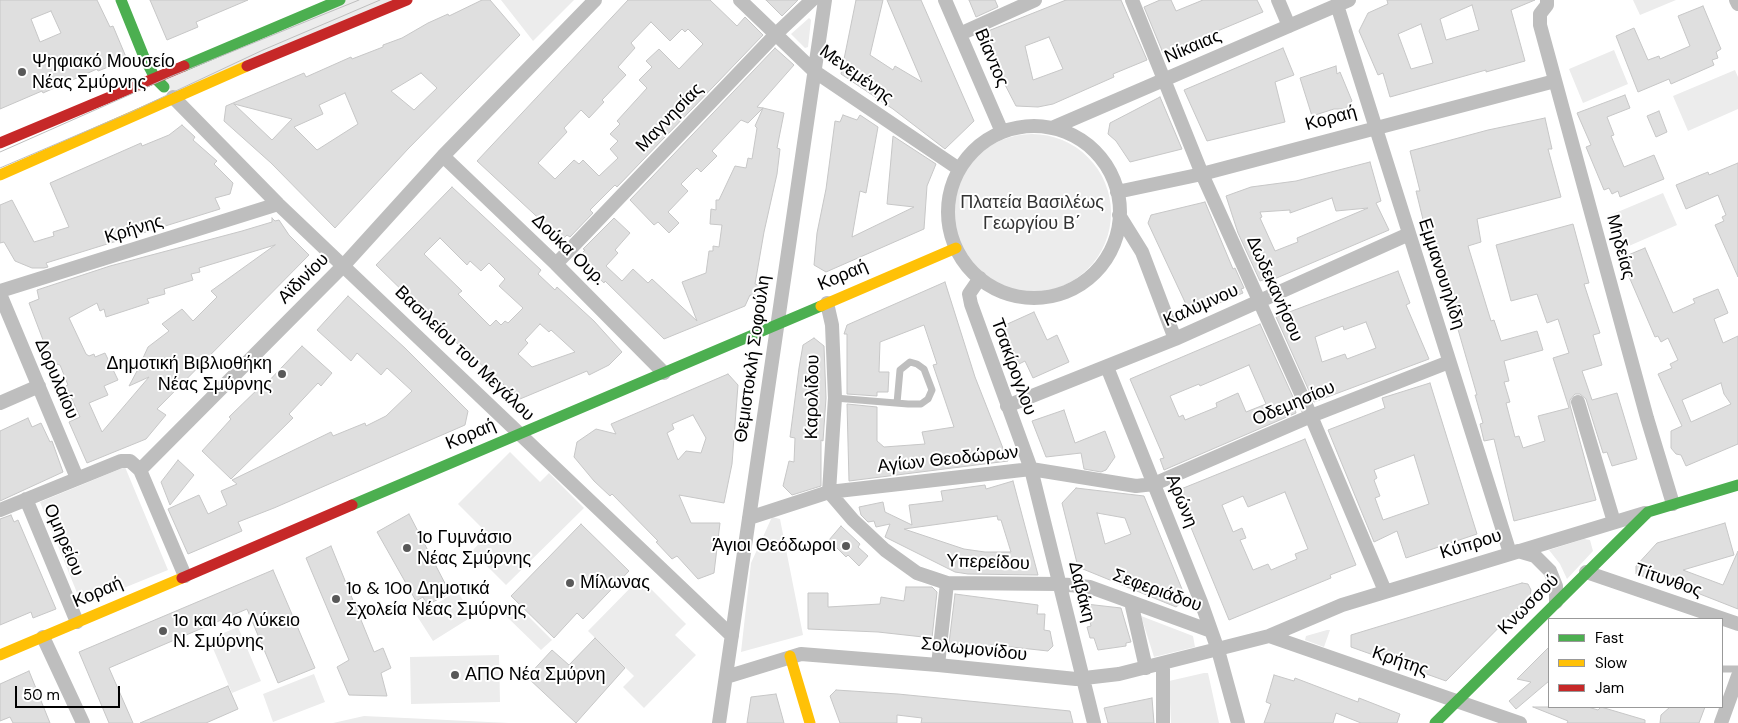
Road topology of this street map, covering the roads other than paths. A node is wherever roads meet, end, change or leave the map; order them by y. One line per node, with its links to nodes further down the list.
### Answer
1 (121, 0): 20 (street)
2 (340, 0): 20 (street)
3 (407, 0): 23 (street)
4 (594, 0): 28 (street, Αϊδινίου)
5 (740, 0): 17 (street, Μενεμένης)
6 (812, 0): 17 (street, Μαγνησίας)
7 (825, 0): 19 (street, Θεμιστοκλή Σοφούλη)
8 (945, 0): 18 (street, Βίαντος)
9 (1035, 0): 18 (street)
10 (1132, 0): 21 (street, Δωδεκανήσου)
11 (1278, 0): 16 (street)
12 (1547, 0): 22 (street, Μηδείας)
13 (1736, 0): 15 (street)
14 (1343, 3): 16 (street, Νίκαιας); 24 (street, Εμμανουηλίδη)
15 (1738, 4)
16 (1289, 26): 21 (street, Νίκαιας)
17 (776, 34): 19 (street, Μενεμένης); 37 (street, Μαγνησίας)
18 (960, 34): 26 (street, Βίαντος)
19 (814, 71): 29 (street, Μενεμένης); 43 (street, Θεμιστοκλή Σοφούλη)
20 (155, 78): 23 (street); 27 (street)
21 (1162, 80): 25 (street, Νίκαιας); 30 (street, Δωδεκανήσου)
22 (1555, 82): 24 (street, Κοραή); 63 (street, Μηδείας)
23 (172, 96): 31 (street); 33 (street, Βασιλείου του Μεγάλου)
24 (1374, 127): 30 (street, Κοραή); 35 (street, Εμμανουηλίδη)
25 (1052, 128): 26 (street); 32 (street)
26 (1002, 132): 29 (street)
27 (0, 143)
28 (443, 156): 37 (street, Δούκα Ουρ.); 38 (street, Αϊδινίου)
29 (959, 169): 36 (street)
30 (1202, 174): 32 (street, Κοραή); 41 (street, Δωδεκανήσου)
31 (0, 175)
32 (1117, 192): 34 (street)
33 (278, 204): 38 (street, Βασιλείου του Μεγάλου); 40 (street, Κρήνης)
34 (1119, 215): 39 (street); 44 (street)
35 (1409, 234): 41 (street, Καλύμνου); 45 (street, Εμμανουηλίδη)
36 (956, 248): 39 (street); 42 (street, Κοραή)
37 (556, 264): 47 (street, Δούκα Ουρ.)
38 (344, 265): 55 (street, Βασιλείου του Μεγάλου); 56 (street, Αϊδινίου)
39 (980, 278): 53 (street, Τσακίρογλου)
40 (0, 292): 48 (street, Δορυλαίου)
41 (1258, 302): 44 (street, Καλύμνου); 54 (street, Δωδεκανήσου)
42 (827, 303): 43 (street, Κοραή); 49 (street, Καρολίδου)
43 (777, 326): 47 (street, Κοραή); 66 (street, Θεμιστοκλή Σοφούλη)
44 (1175, 339): 46 (street, Καλύμνου)
45 (1449, 362): 54 (street, Οδεμησίου); 68 (street, Εμμανουηλίδη)
46 (1107, 367): 53 (street, Καλύμνου); 59 (street, Αρώνη)
47 (664, 372): 55 (street, Κοραή)
48 (39, 386): 50 (street); 58 (street, Δορυλαίου)
49 (835, 398): 52 (lane); 61 (street, Καρολίδου)
50 (0, 402)
51 (1578, 402): 67 (street)
52 (897, 403): 52 (lane)
53 (1006, 406): 57 (street, Τσακίρογλου)
54 (1311, 416): 59 (street, Οδεμησίου); 73 (street, Δωδεκανήσου)
55 (520, 434): 70 (street, Κοραή); 81 (street, Βασιλείου του Μεγάλου)
56 (140, 470): 58 (street); 70 (street)
57 (1031, 470): 59 (street, Αγίων Θεοδώρων); 61 (street, Αγίων Θεοδώρων); 72 (street, Δαβάκη)
58 (77, 478): 62 (street)
59 (1154, 484): 80 (street, Αρώνη)
60 (1738, 485): 63 (street, Κύπρου)
61 (829, 492): 66 (street, Αγίων Θεοδώρων); 71 (street, Υπερείδου)
62 (26, 499): 64 (street); 78 (street, Ομηρείου)
63 (1673, 504): 65 (street, Κύπρου)
64 (0, 510)
65 (1648, 512): 67 (street, Κύπρου); 69 (street, Κνωσσού)
66 (749, 518): 81 (street, Θεμιστοκλή Σοφούλη)
67 (1614, 522): 68 (street, Κύπρου)
68 (1514, 552): 73 (street, Κύπρου); 75 (street)
69 (1586, 572): 75 (street, Κνωσσού); 76 (street, Τίτυνθος)
70 (186, 576): 78 (street, Κοραή)
71 (947, 582): 72 (street, Υπερείδου); 87 (street)
72 (1059, 584): 74 (street, Σεφεριάδου); 94 (street, Δαβάκη)
73 (1385, 591): 82 (street, Κύπρου)
74 (1131, 602): 80 (street, Σεφεριάδου); 89 (street)
75 (1556, 602): 95 (street, Κνωσσού)
76 (1720, 618)
77 (1723, 619): 79 (street, Τίτυνθος)
78 (77, 622): 83 (street, Κοραή)
79 (1738, 624)
80 (1211, 631): 84 (street, Αρώνη)
81 (732, 636): 93 (street, Θεμιστοκλή Σοφούλη)
82 (1269, 636): 84 (street, Κύπρου); 95 (street, Κρήτης)
83 (43, 637): 85 (street, Κοραή); 96 (street)
84 (1218, 650): 88 (street, Σολωμονίδου); 101 (street, Αρώνη)
85 (0, 655)
86 (790, 656): 87 (street, Σολωμονίδου); 93 (street, Σολωμονίδου); 98 (street)
87 (938, 664): 94 (street, Σολωμονίδου)
88 (1163, 664): 89 (street, Σολωμονίδου); 100 (street)
89 (1146, 668): 94 (street, Σολωμονίδου)
90 (1723, 669): 91 (lane)
91 (1738, 669)
92 (1738, 676): 104 (street)
93 (726, 677): 97 (street, Θεμιστοκλή Σοφούλη)
94 (1083, 679): 99 (street, Δαβάκη)
95 (1457, 701): 102 (street, Κνωσσού); 103 (street, Κρήτης)
96 (83, 723)
97 (719, 723)
98 (810, 723)
99 (1094, 723)
100 (1162, 723)
101 (1238, 723)
102 (1435, 723)
103 (1520, 723)
104 (1721, 723)

